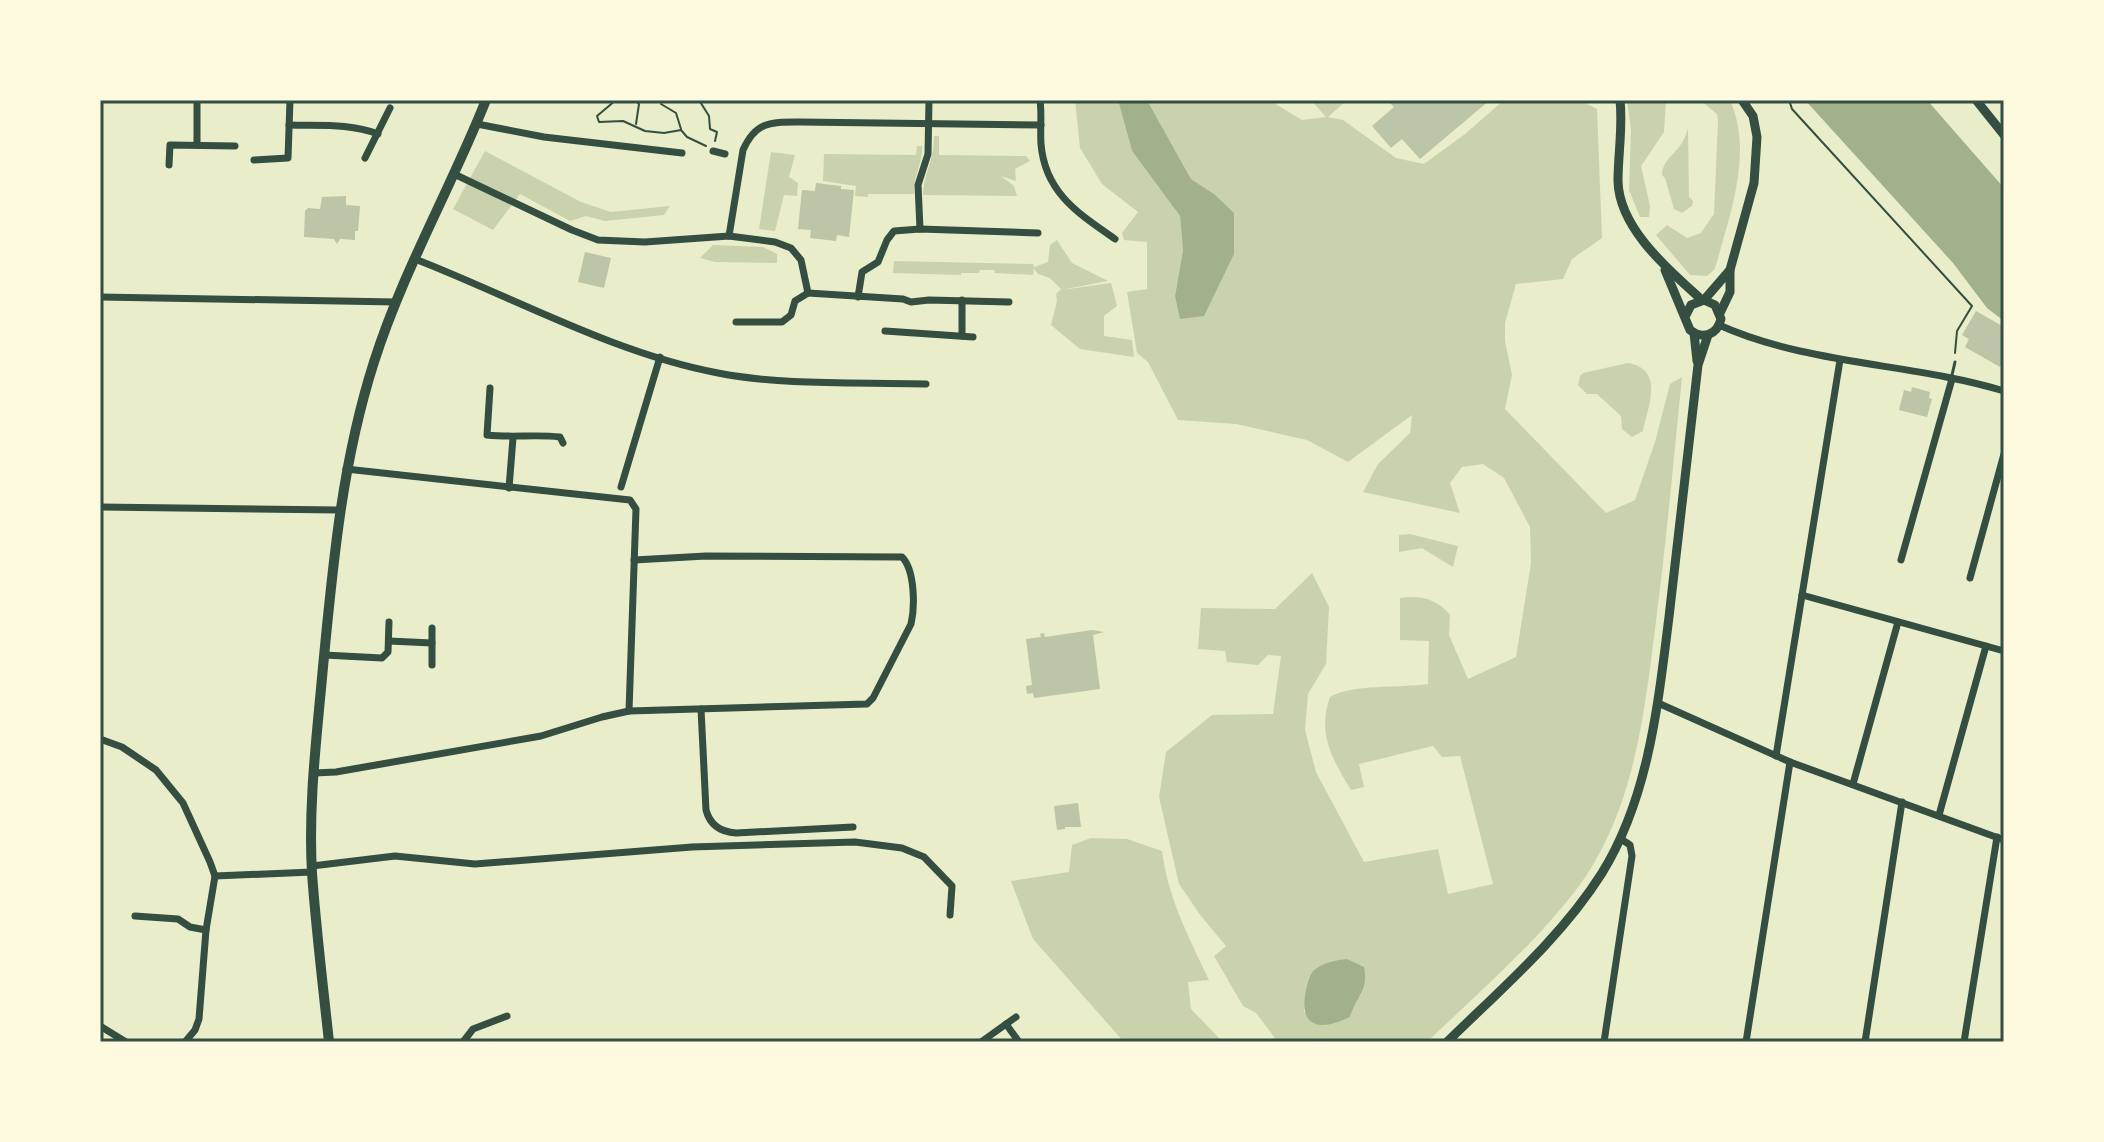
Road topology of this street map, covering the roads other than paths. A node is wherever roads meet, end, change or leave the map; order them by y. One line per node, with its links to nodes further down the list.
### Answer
1 (197, 100): 18 (street)
2 (290, 100): 14 (street)
3 (486, 100): 13 (main road)
4 (929, 100): 12 (street)
5 (1040, 100): 15 (street)
6 (1620, 100): 32 (street)
7 (1742, 100): 11 (street)
8 (1756, 100): 11 (street)
9 (1976, 100): 17 (street)
10 (390, 108): 16 (street)
11 (1753, 116): 33 (street)
12 (928, 123): 15 (street); 27 (street); 29 (street)
13 (477, 124): 22 (street); 26 (main road)
14 (289, 125): 16 (street); 24 (street)
15 (1041, 125): 30 (street)
16 (378, 134): 23 (street)
17 (2004, 135)
18 (197, 145): 19 (street); 25 (street)
19 (235, 146)
20 (723, 150): 21 (street)
21 (713, 151)
22 (682, 153)
23 (365, 158)
24 (254, 160)
25 (169, 165)
26 (454, 174): 29 (street); 31 (main road)
27 (920, 229): 28 (street); 36 (street)
28 (1038, 233)
29 (729, 236): 34 (street)
30 (1115, 239)
31 (415, 259): 39 (main road); 50 (street)
32 (1663, 266): 38 (street); 42 (street)
33 (1730, 270): 38 (street); 41 (street)
34 (808, 293): 36 (street); 43 (street)
35 (100, 297): 39 (street)
36 (858, 297): 37 (street)
37 (962, 300): 40 (street); 48 (street)
38 (1703, 300): 41 (street); 42 (street)
39 (396, 302): 61 (main road)
40 (1009, 302)
41 (1720, 313): 44 (street)
42 (1686, 315): 46 (street)
43 (736, 322)
44 (1719, 325): 47 (street); 51 (street)
45 (885, 331): 48 (street)
46 (1694, 333): 47 (street); 53 (street)
47 (1708, 335): 53 (street)
48 (962, 336): 49 (street)
49 (973, 337)
50 (660, 357): 55 (street); 62 (street)
51 (1840, 360): 54 (street); 69 (street)
52 (1955, 362): 54 (lane)
53 (1698, 365): 79 (street)
54 (1952, 379): 57 (street); 67 (street)
55 (926, 384)
56 (490, 388): 58 (street)
57 (2004, 391)
58 (513, 438): 59 (street); 63 (street)
59 (563, 443)
60 (2004, 454): 68 (street)
61 (346, 469): 63 (street); 65 (main road)
62 (621, 487)
63 (509, 488): 66 (street)
64 (100, 507): 65 (street)
65 (339, 510): 77 (main road)
66 (634, 560): 80 (street); 81 (street)
67 (1901, 560)
68 (1970, 578)
69 (1802, 595): 71 (street); 83 (street)
70 (389, 622): 73 (street)
71 (1898, 622): 75 (street); 86 (street)
72 (432, 628): 74 (street)
73 (389, 641): 74 (street); 77 (street)
74 (432, 643): 78 (street)
75 (1986, 646): 76 (street); 88 (street)
76 (2004, 651)
77 (324, 655): 85 (main road)
78 (432, 665)
79 (1658, 703): 83 (street); 91 (street)
80 (701, 709): 81 (street); 89 (street)
81 (629, 711): 85 (street)
82 (100, 739): 93 (street)
83 (1776, 756): 84 (street)
84 (1790, 762): 86 (street); 109 (street)
85 (314, 773): 92 (main road)
86 (1853, 784): 87 (street)
87 (1902, 802): 88 (street); 110 (street)
88 (1939, 815): 90 (street)
89 (853, 827)
90 (2001, 838): 111 (street)
91 (1621, 839): 107 (street); 108 (street)
92 (312, 869): 93 (street); 94 (street); 103 (main road)
93 (215, 876): 96 (street)
94 (950, 915)
95 (135, 916): 96 (street)
96 (206, 930): 102 (street)
97 (507, 1016): 104 (street)
98 (1016, 1017): 99 (street)
99 (1006, 1024): 105 (street); 106 (street)
100 (100, 1026): 101 (street)
101 (126, 1042)
102 (185, 1042)
103 (329, 1042)
104 (463, 1042)
105 (981, 1042)
106 (1019, 1042)
107 (1447, 1042)
108 (1604, 1042)
109 (1746, 1042)
110 (1865, 1042)
111 (1964, 1042)

